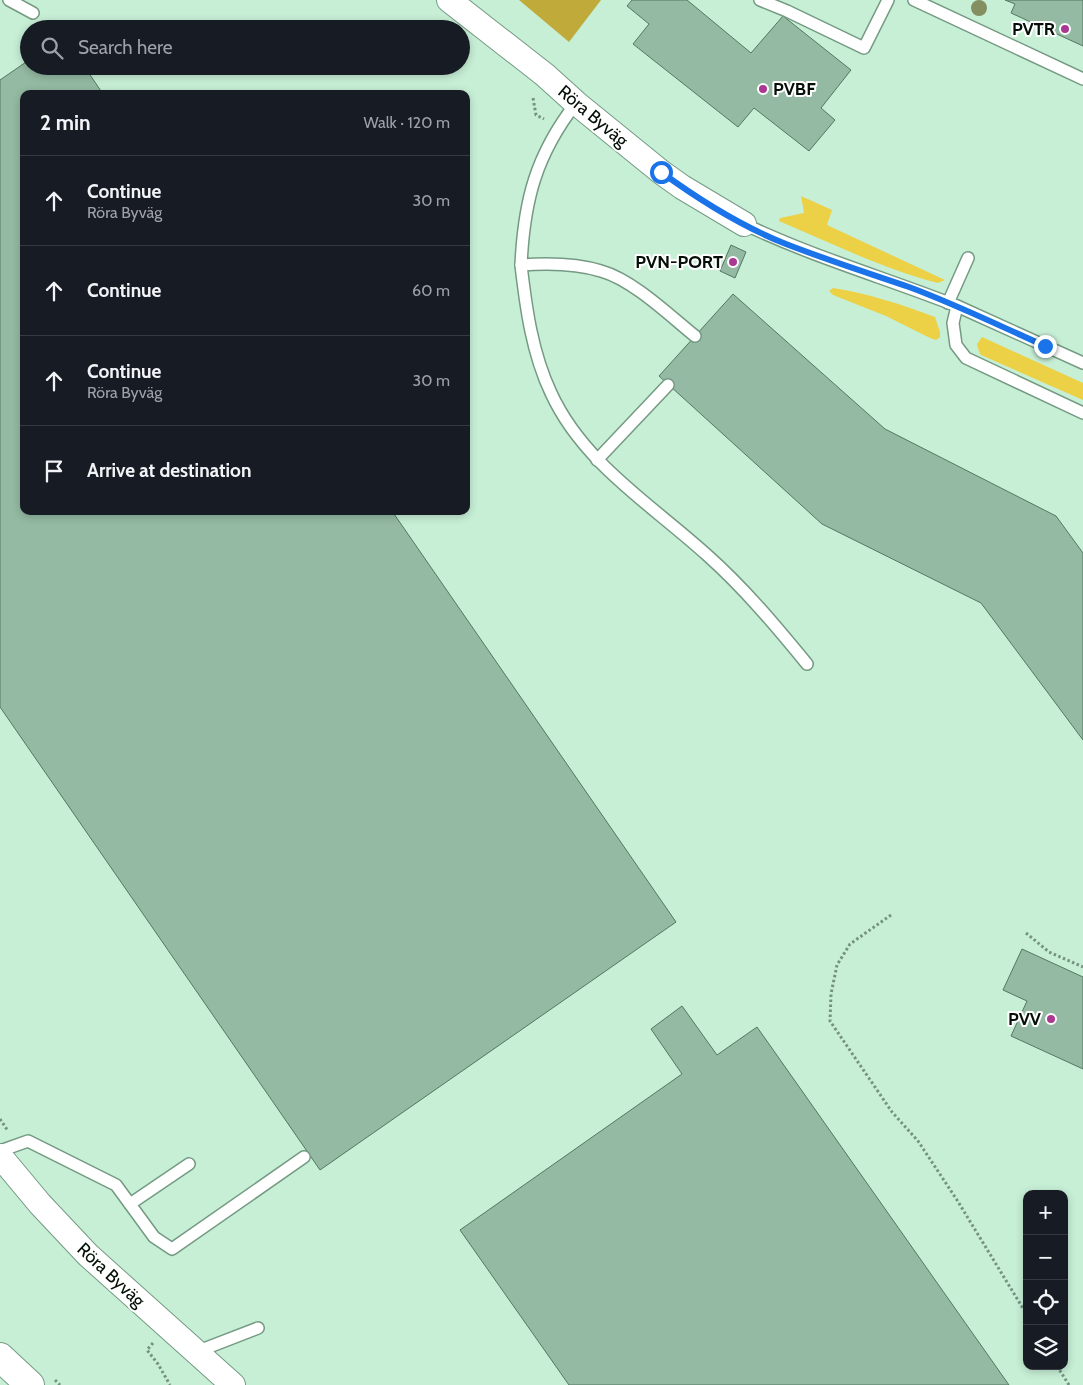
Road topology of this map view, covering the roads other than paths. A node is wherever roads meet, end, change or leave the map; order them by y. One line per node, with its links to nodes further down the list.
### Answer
1 (9, 0): 6 (lane)
2 (449, 0): 8 (street, Röra Byväg)
3 (760, 0): 4 (lane)
4 (888, 0)
5 (914, 0): 7 (lane)
6 (33, 13)
7 (1083, 79)
8 (576, 102): 9 (street, Röra Byväg); 11 (lane)
9 (744, 224): 12 (lane)
10 (968, 258): 12 (lane)
11 (521, 265): 13 (lane); 17 (lane)
12 (952, 305): 14 (lane); 16 (lane)
13 (695, 336)
14 (1083, 363)
15 (668, 385): 17 (lane)
16 (1083, 413)
17 (597, 460): 18 (lane)
18 (806, 664)
19 (0, 1151): 23 (lane)
20 (0, 1156): 25 (street, Röra Byväg)
21 (304, 1157): 23 (lane)
22 (189, 1164): 23 (lane)
23 (130, 1204)
24 (258, 1328): 25 (lane)
25 (196, 1352): 28 (street, Röra Byväg)
26 (0, 1357): 27 (street)
27 (30, 1385)
28 (233, 1385)

